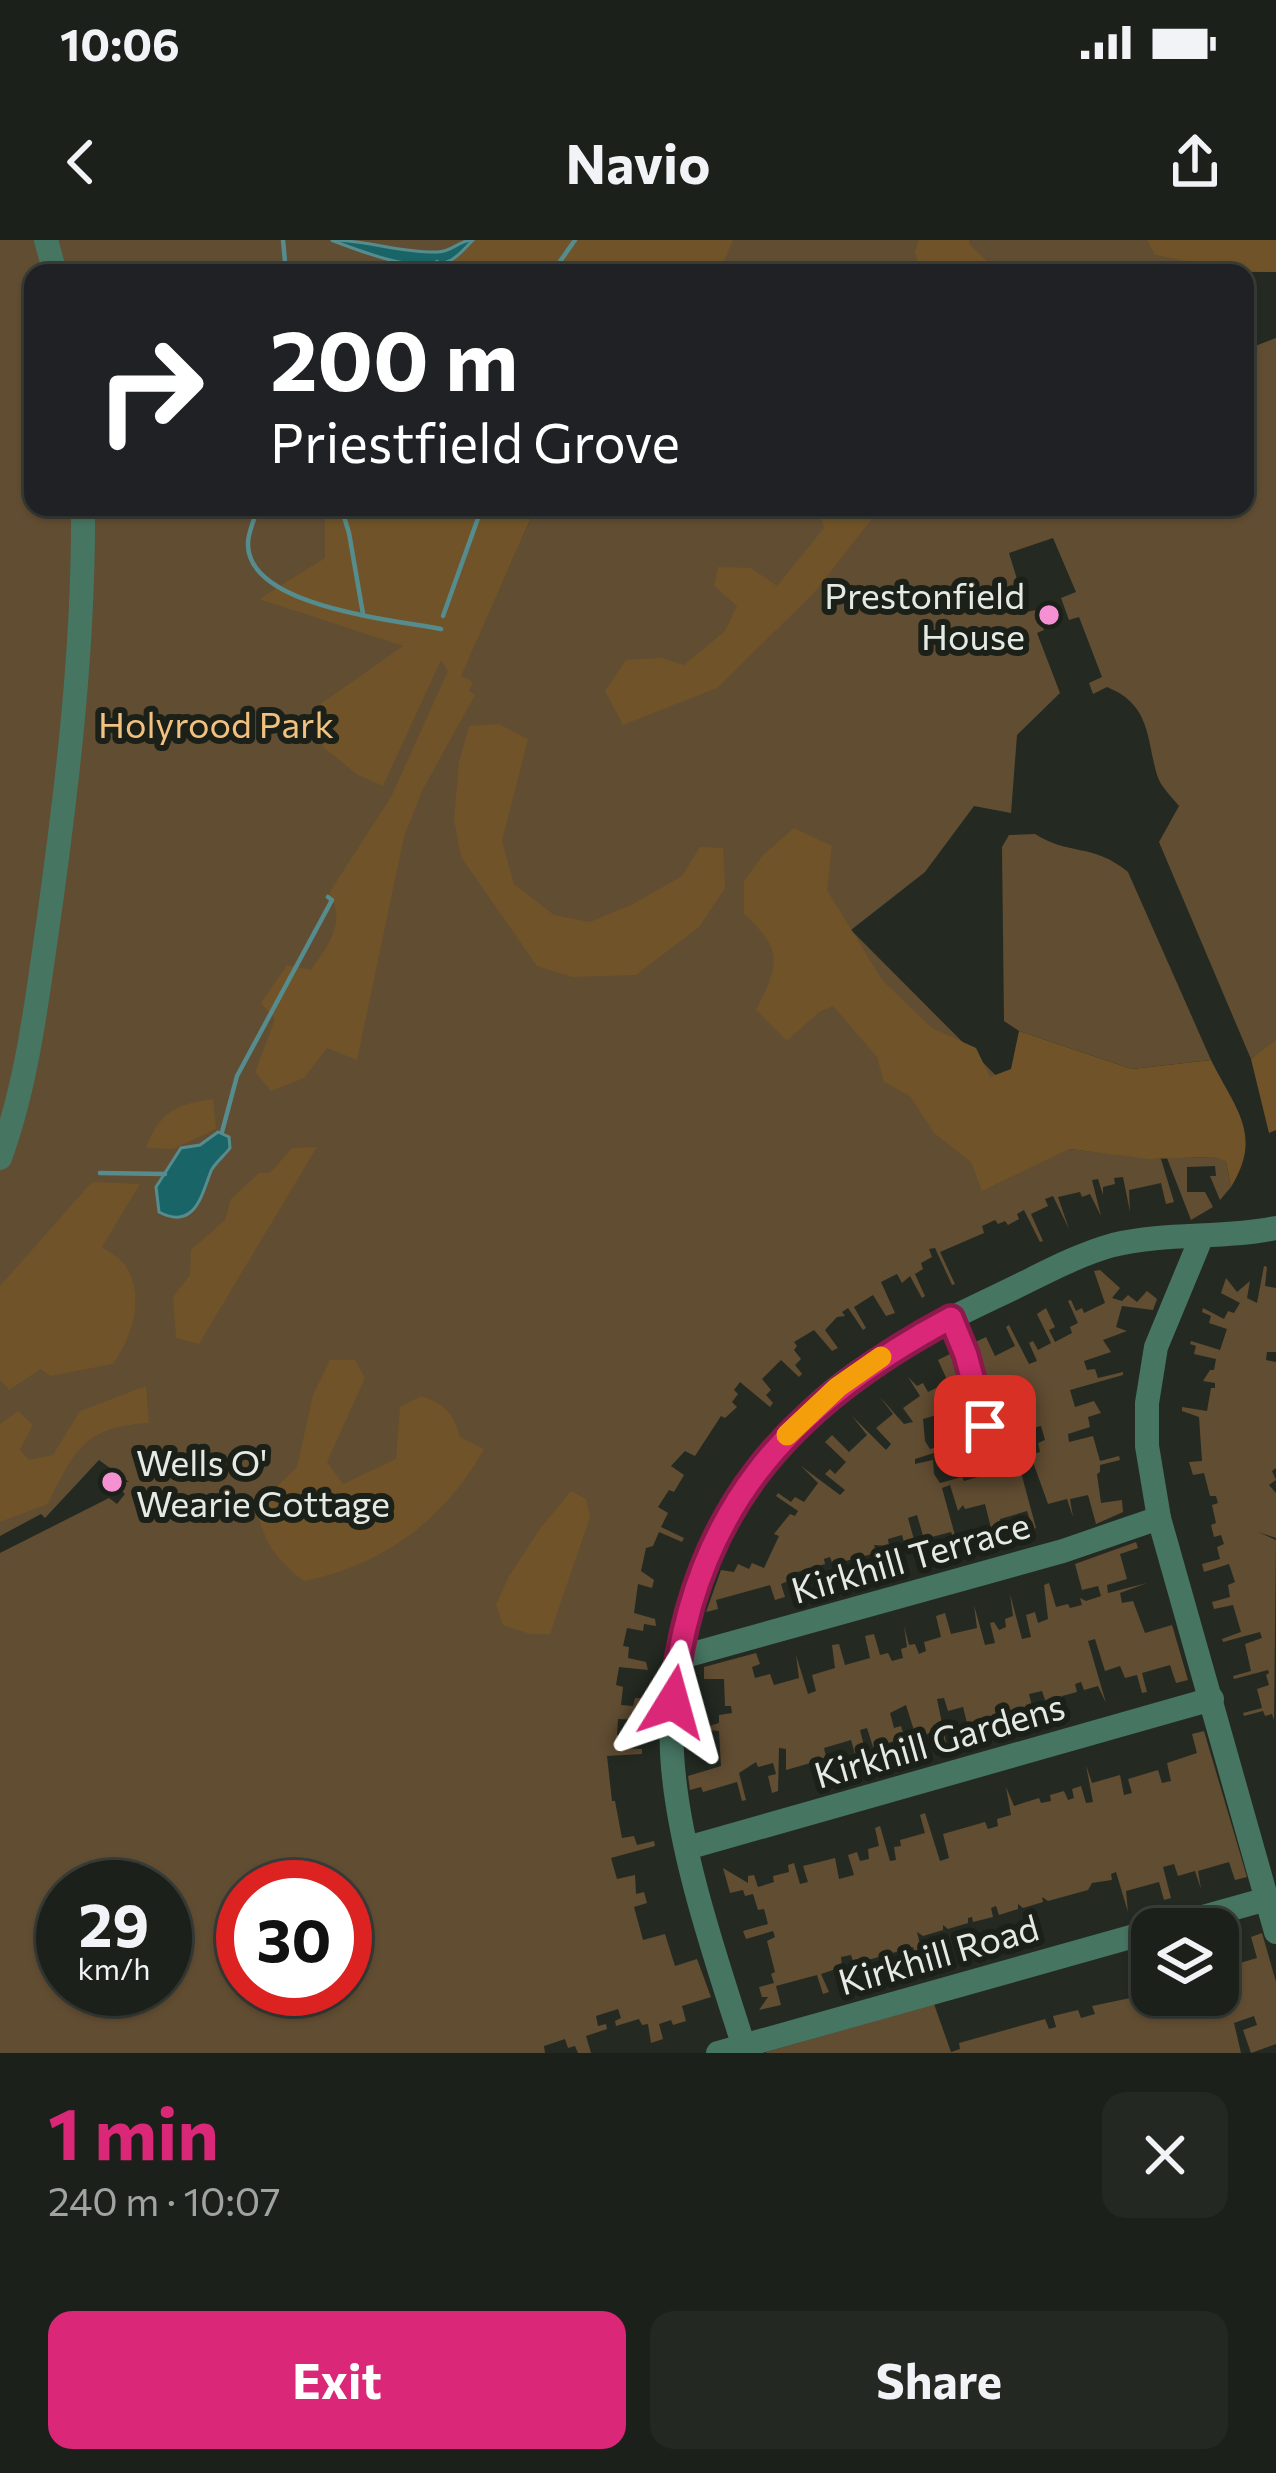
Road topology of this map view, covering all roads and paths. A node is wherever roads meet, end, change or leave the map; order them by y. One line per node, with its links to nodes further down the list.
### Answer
1 (83, 516): 2 (street)
2 (0, 1158)
3 (1276, 1228): 4 (street)
4 (1202, 1236): 5 (street); 7 (street)
5 (951, 1318): 6 (street); 8 (street)
6 (985, 1426)
7 (1159, 1518): 8 (street, Kirkhill Terrace); 9 (street)
8 (678, 1658): 10 (street)
9 (1212, 1700): 10 (street, Kirkhill Gardens); 11 (street)
10 (687, 1848): 15 (street)
11 (1267, 1899): 12 (street, Kirkhill Road); 13 (street)
12 (1235, 1908)
13 (1276, 1932)
14 (1131, 1937): 15 (street, Kirkhill Road)
15 (745, 2049): 16 (street, Kirkhill Road)
16 (718, 2053)

